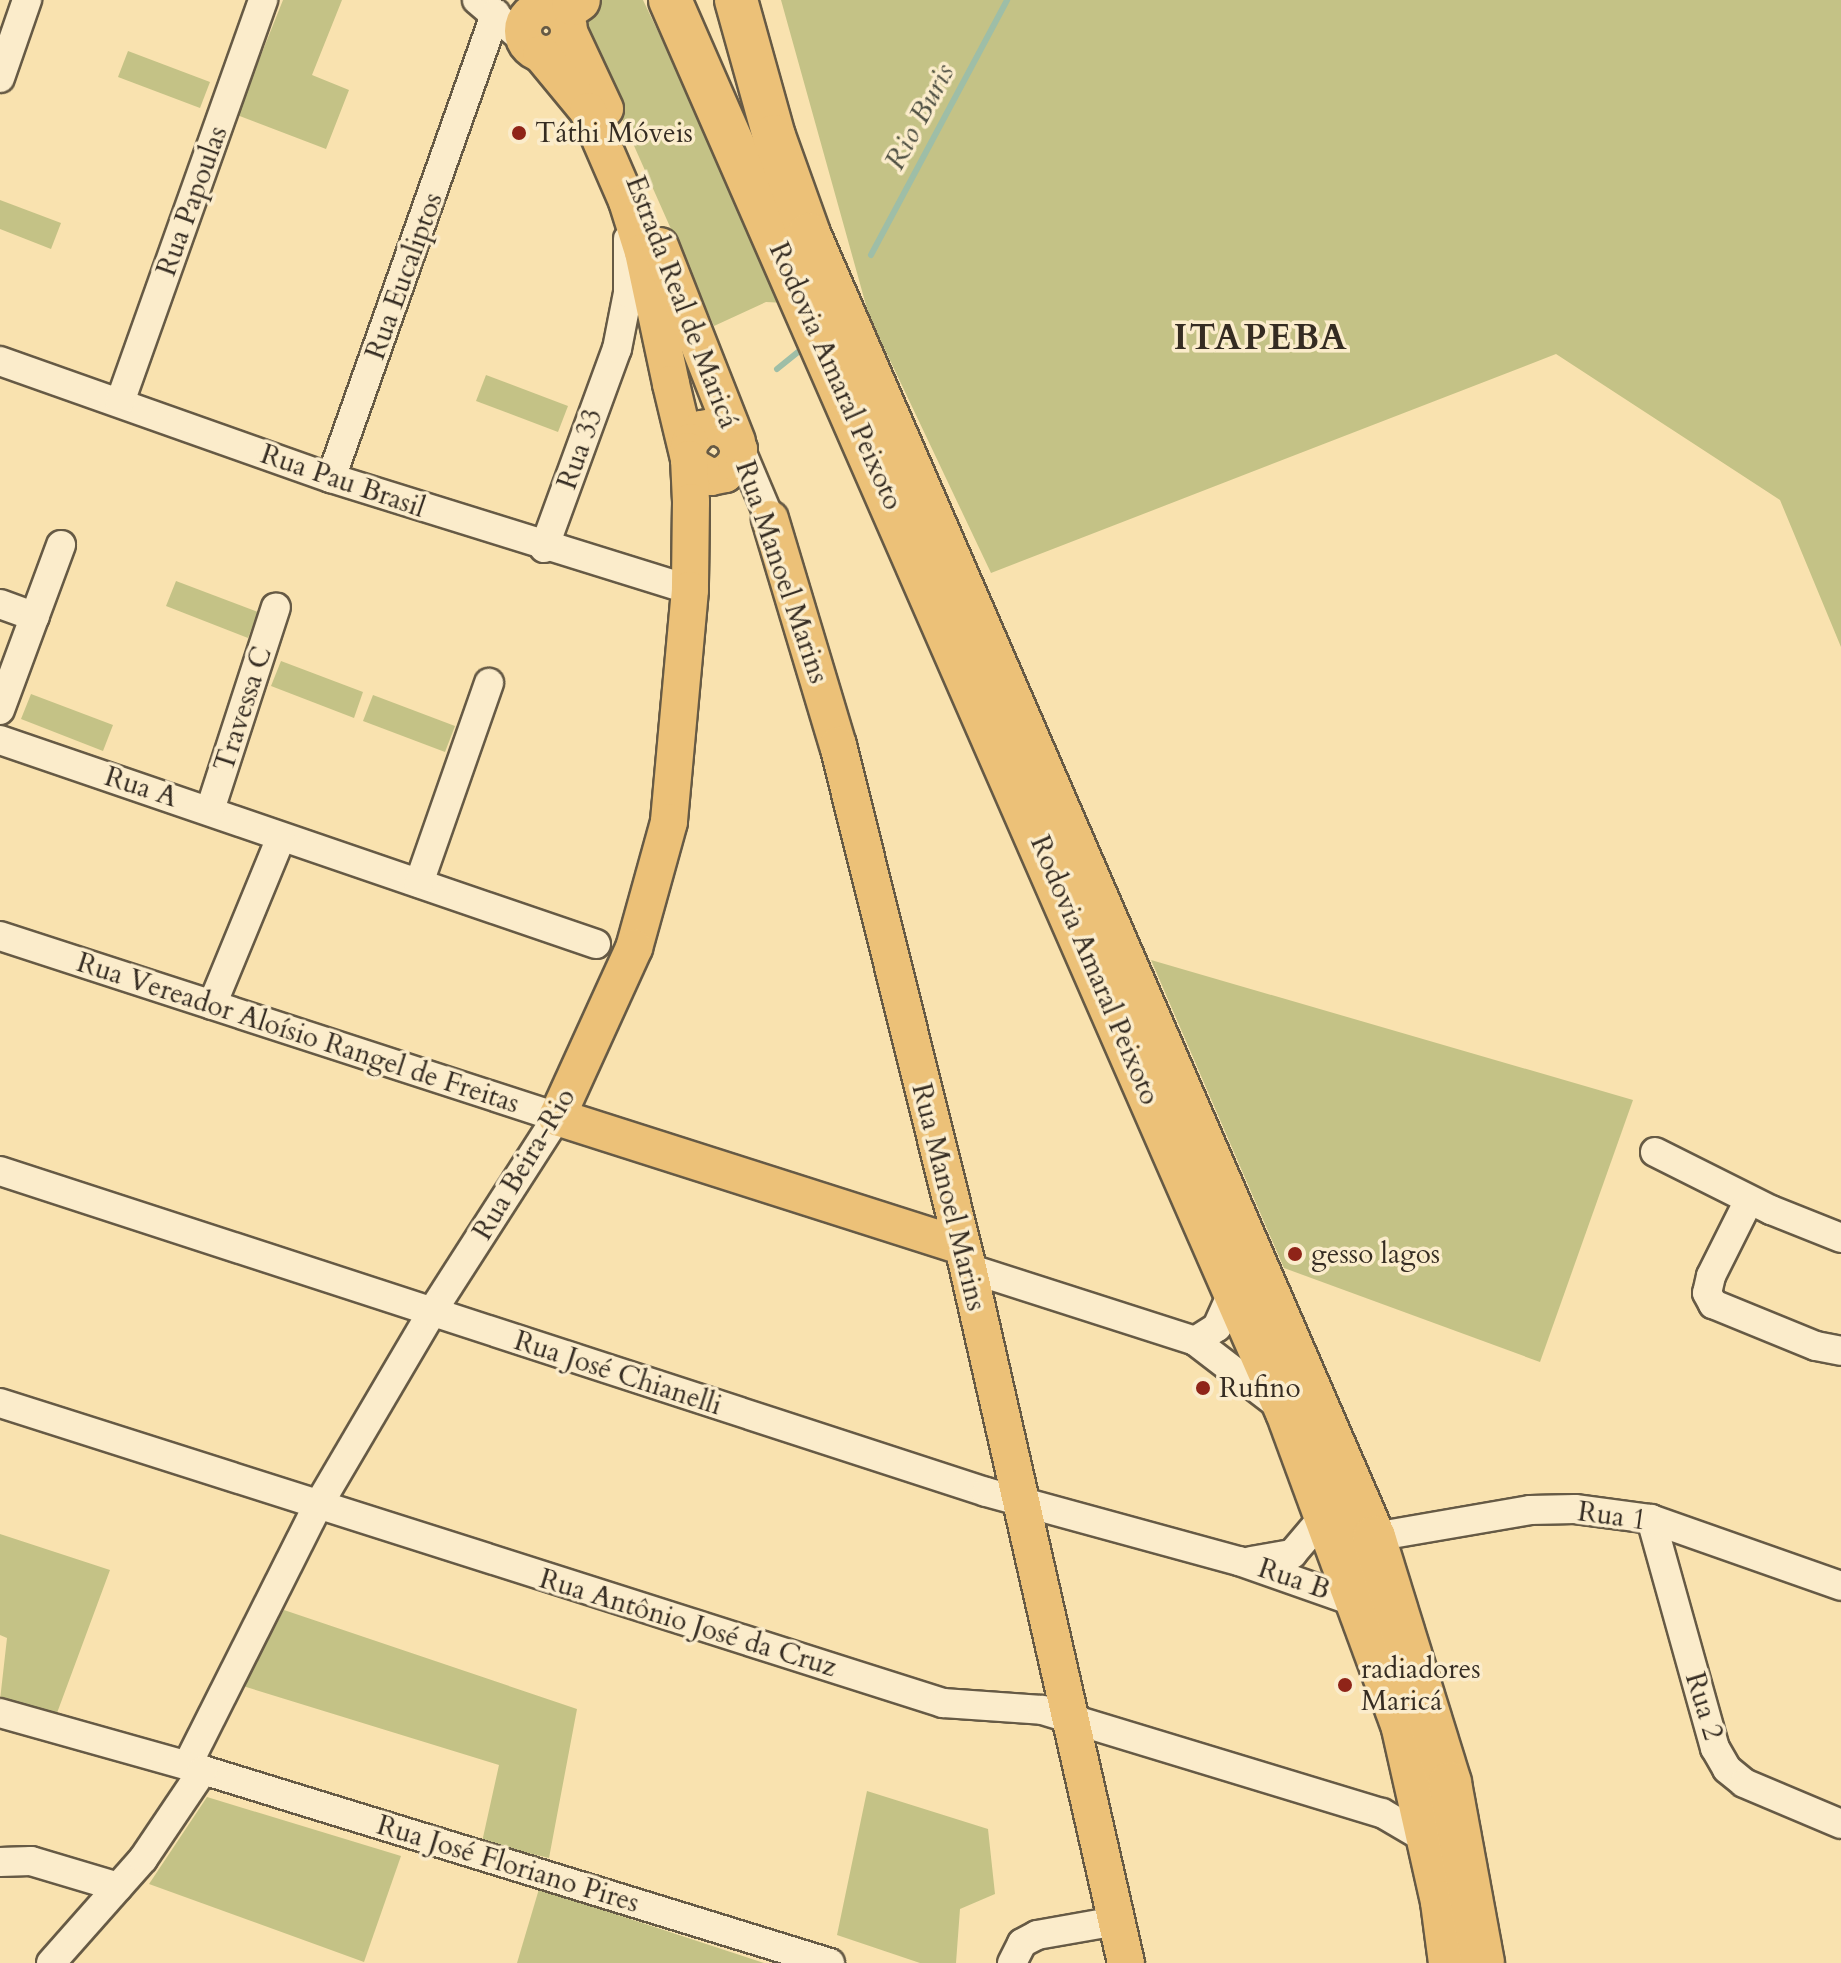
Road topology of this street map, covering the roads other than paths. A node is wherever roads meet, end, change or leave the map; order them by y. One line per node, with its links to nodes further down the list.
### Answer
1 (27, 0): 7 (street)
2 (263, 0): 12 (street, Rua Papoulas)
3 (736, 0): 48 (highway, Rodovia Amaral Peixoto)
4 (670, 1): 38 (highway, Rodovia Amaral Peixoto)
5 (542, 18): 6 (street, Rua Eucaliptos); 6 (street); 8 (main road, Estrada Real de Maricá); 13 (main road, Estrada Real de Maricá)
6 (477, 74): 15 (street, Rua Eucaliptos)
7 (0, 78)
8 (627, 201): 9 (main road, Estrada Real de Maricá); 10 (street, Rua 33)
9 (661, 337): 10 (street); 14 (main road, Estrada Real de Maricá)
10 (617, 349): 18 (street, Rua 33)
11 (0, 361): 12 (street, Rua Pau Brasil)
12 (120, 402): 15 (street, Rua Pau Brasil)
13 (737, 441): 14 (main road); 16 (street, Rua Manoel Marins)
14 (689, 459): 19 (main road, Rua Beira-Rio)
15 (331, 478): 18 (street, Rua Pau Brasil)
16 (770, 519): 37 (main road, Rua Manoel Marins)
17 (61, 545): 22 (street)
18 (544, 548): 19 (street, Rua Pau Brasil)
19 (690, 590): 32 (main road, Rua Beira-Rio)
20 (0, 604): 22 (street)
21 (276, 607): 26 (street, Travessa C)
22 (35, 617): 24 (street)
23 (489, 683): 28 (street)
24 (0, 710)
25 (0, 740): 26 (street, Rua A)
26 (210, 810): 27 (street, Rua A)
27 (281, 838): 28 (street, Rua A); 31 (street)
28 (419, 883): 30 (street, Rua A)
29 (0, 936): 31 (street, Rua Vereador Aloísio Rangel de Freitas)
30 (596, 944)
31 (212, 1005): 32 (street, Rua Vereador Aloísio Rangel de Freitas)
32 (557, 1117): 37 (main road, Rua Vereador Aloísio Rangel de Freitas); 39 (street, Rua Beira-Rio)
33 (1655, 1152): 35 (street)
34 (0, 1171): 39 (street, Rua José Chianelli)
35 (1749, 1200): 36 (street); 41 (street)
36 (1841, 1238)
37 (964, 1257): 40 (street); 44 (main road, Rua Manoel Marins)
38 (1234, 1289): 40 (street); 43 (highway, Rodovia Amaral Peixoto)
39 (432, 1312): 44 (street, Rua José Chianelli); 45 (street, Rua Beira-Rio)
40 (1195, 1341): 43 (street)
41 (1841, 1351)
42 (0, 1403): 45 (street, Rua Antônio José da Cruz)
43 (1287, 1412): 46 (highway, Rodovia Amaral Peixoto)
44 (1021, 1503): 49 (street, Rua José Chianelli); 53 (main road, Rua Manoel Marins)
45 (317, 1507): 53 (street, Rua Antônio José da Cruz); 54 (street, Rua Beira-Rio)
46 (1326, 1514): 49 (street, Rua B); 51 (highway, Rodovia Amaral Peixoto)
47 (1651, 1519): 48 (street, Rua 1); 50 (street, Rua 1); 57 (street, Rua 2)
48 (1374, 1537): 67 (highway, Rodovia Amaral Peixoto)
49 (1239, 1561): 51 (street, Rua B)
50 (1841, 1586)
51 (1358, 1603): 55 (highway, Rodovia Amaral Peixoto)
52 (0, 1713): 54 (street, Rua José Floriano Pires)
53 (1072, 1719): 56 (street, Rua Antônio José da Cruz); 61 (main road, Rua Manoel Marins)
54 (195, 1768): 60 (street, Rua Beira-Rio); 63 (street, Rua José Floriano Pires)
55 (1415, 1782): 56 (street); 58 (highway, Rodovia Amaral Peixoto)
56 (1382, 1813): 58 (street)
57 (1841, 1824)
58 (1428, 1840): 66 (highway, Rodovia Amaral Peixoto)
59 (0, 1862): 60 (street)
60 (118, 1887): 62 (street, Rua Beira-Rio)
61 (1116, 1921): 64 (street); 65 (main road, Rua Manoel Marins)
62 (51, 1963)
63 (830, 1963)
64 (1012, 1963)
65 (1126, 1963)
66 (1450, 1963)
67 (1483, 1963)

